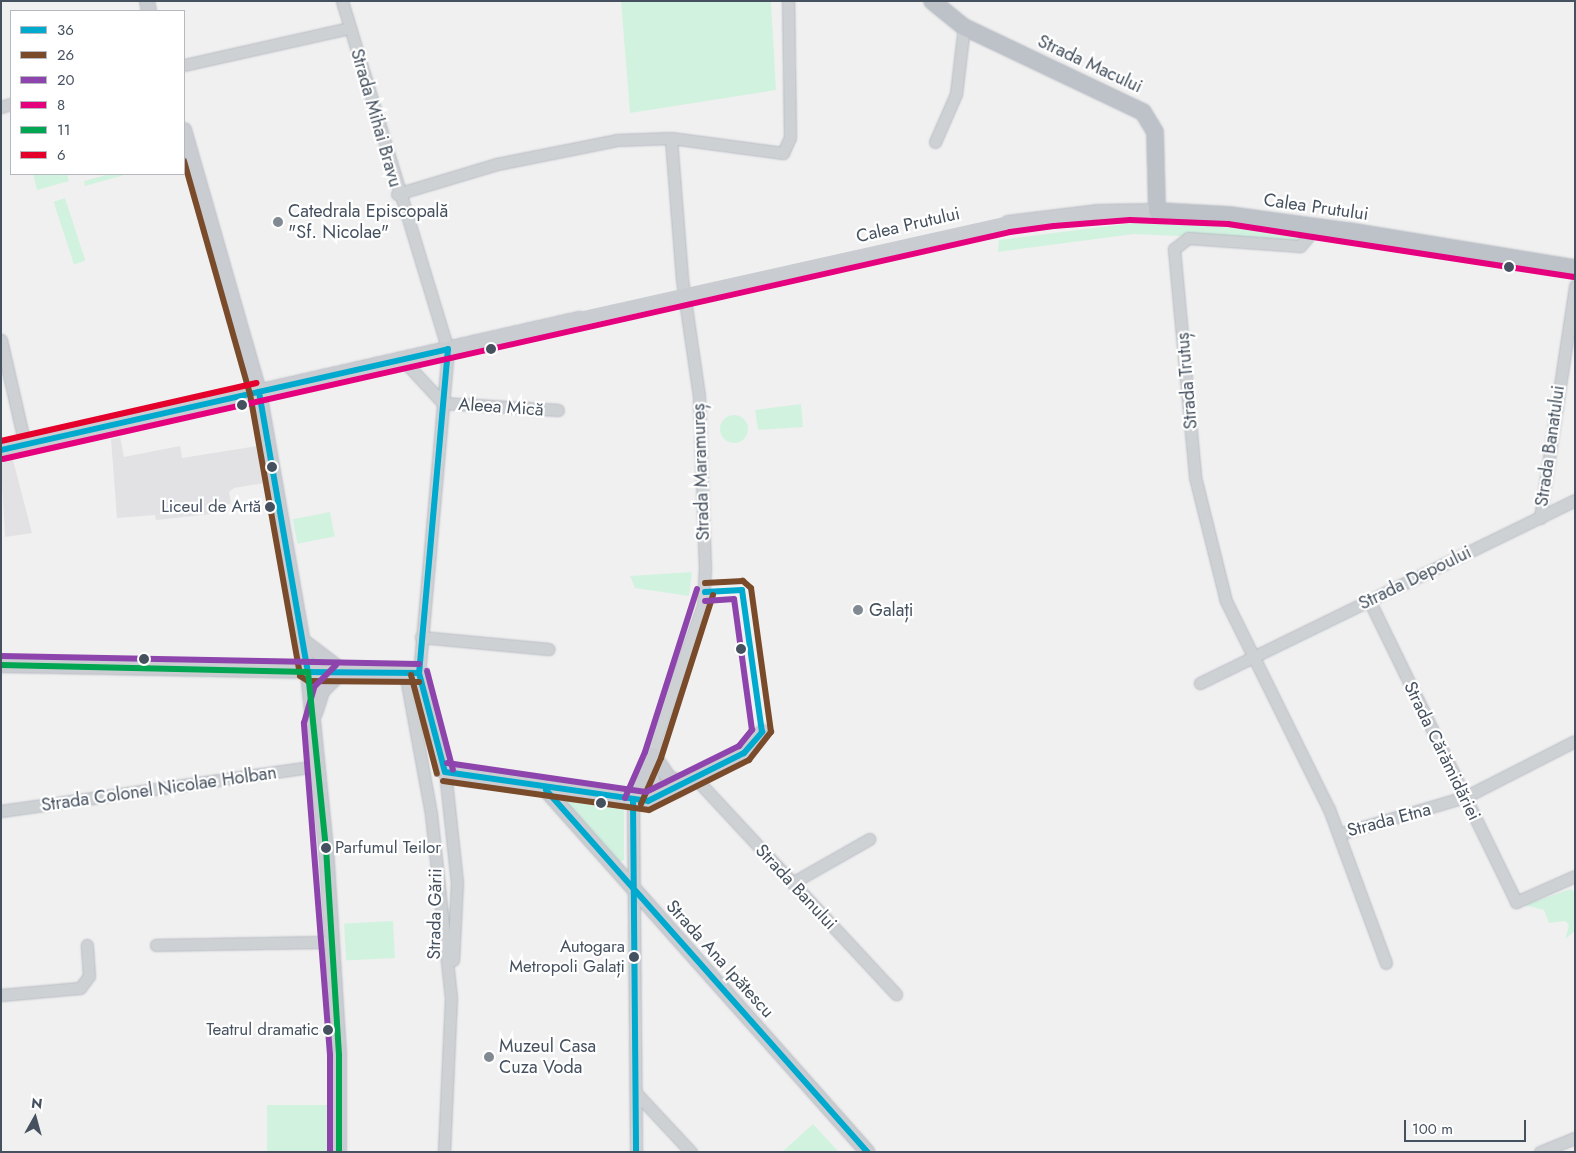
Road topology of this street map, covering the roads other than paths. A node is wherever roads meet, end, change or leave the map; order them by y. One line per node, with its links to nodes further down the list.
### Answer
1 (342, 1): 5 (street, Strada Mihai Bravu)
2 (788, 1): 8 (street)
3 (932, 1): 4 (highway, Strada Macului)
4 (964, 27): 9 (street); 11 (highway, Strada Macului)
5 (350, 28): 6 (street); 10 (street, Strada Mihai Bravu)
6 (185, 65)
7 (185, 133): 18 (main road)
8 (671, 138): 10 (street); 38 (street, Strada Maramureș)
9 (935, 142)
10 (398, 194): 16 (street, Strada Mihai Bravu)
11 (1157, 211): 12 (highway, Calea Prutului); 16 (main road, Calea Prutului, bridge)
12 (1306, 225): 13 (highway, Calea Prutului); 29 (street, Strada Trutuș)
13 (1575, 268)
14 (1575, 286): 24 (street, Strada Banatului)
15 (1, 340): 21 (street)
16 (448, 349): 17 (main road, Calea Prutului); 19 (street)
17 (402, 360): 18 (main road, Calea Prutului); 19 (street)
18 (259, 392): 21 (main road, Calea Prutului); 27 (main road)
19 (443, 403): 20 (street, Aleea Mică); 26 (street)
20 (558, 410)
21 (25, 445): 22 (main road, Calea Prutului)
22 (1, 450)
23 (1575, 500): 24 (street, Strada Depoului)
24 (1540, 518): 25 (street, Strada Depoului)
25 (1369, 600): 29 (street, Strada Depoului); 43 (street, Strada Cărămidăriei)
26 (422, 637): 28 (street); 33 (street)
27 (302, 641): 31 (main road); 32 (main road)
28 (548, 649)
29 (1254, 656): 34 (street, Strada Depoului); 47 (street)
30 (1, 665): 32 (main road)
31 (342, 671): 32 (main road); 33 (main road); 35 (main road)
32 (308, 672): 35 (main road)
33 (412, 673): 40 (main road, Strada Gării); 58 (street)
34 (1200, 683)
35 (314, 723): 39 (main road)
36 (762, 732): 41 (main road)
37 (1575, 741): 43 (street, Strada Etna)
38 (653, 755): 41 (main road); 44 (street, Strada Maramureș); 45 (main road)
39 (318, 766): 46 (street, Strada Colonel Nicolae Holban); 52 (main road)
40 (445, 772): 42 (main road); 58 (street, Strada Gării)
41 (691, 782): 44 (main road); 50 (street, Strada Banului)
42 (546, 790): 45 (main road); 51 (main road, Strada Ana Ipătescu)
43 (1464, 797): 47 (street, Strada Etna); 49 (street, Strada Cărămidăriei)
44 (658, 798): 45 (main road)
45 (632, 801): 51 (street)
46 (1, 811)
47 (1339, 834): 55 (street)
48 (868, 839): 50 (street)
49 (1575, 876)
50 (792, 883): 56 (street, Strada Banului)
51 (633, 891): 59 (street); 65 (main road, Strada Ana Ipătescu)
52 (332, 942): 54 (street); 61 (main road)
53 (87, 945): 57 (street)
54 (156, 945)
55 (1386, 963)
56 (896, 994)
57 (1, 995)
58 (451, 997): 62 (street)
59 (636, 1093): 63 (street); 64 (street)
60 (1575, 1138): 66 (street)
61 (339, 1152)
62 (444, 1152)
63 (636, 1152)
64 (691, 1152)
65 (867, 1152)
66 (1540, 1152)

